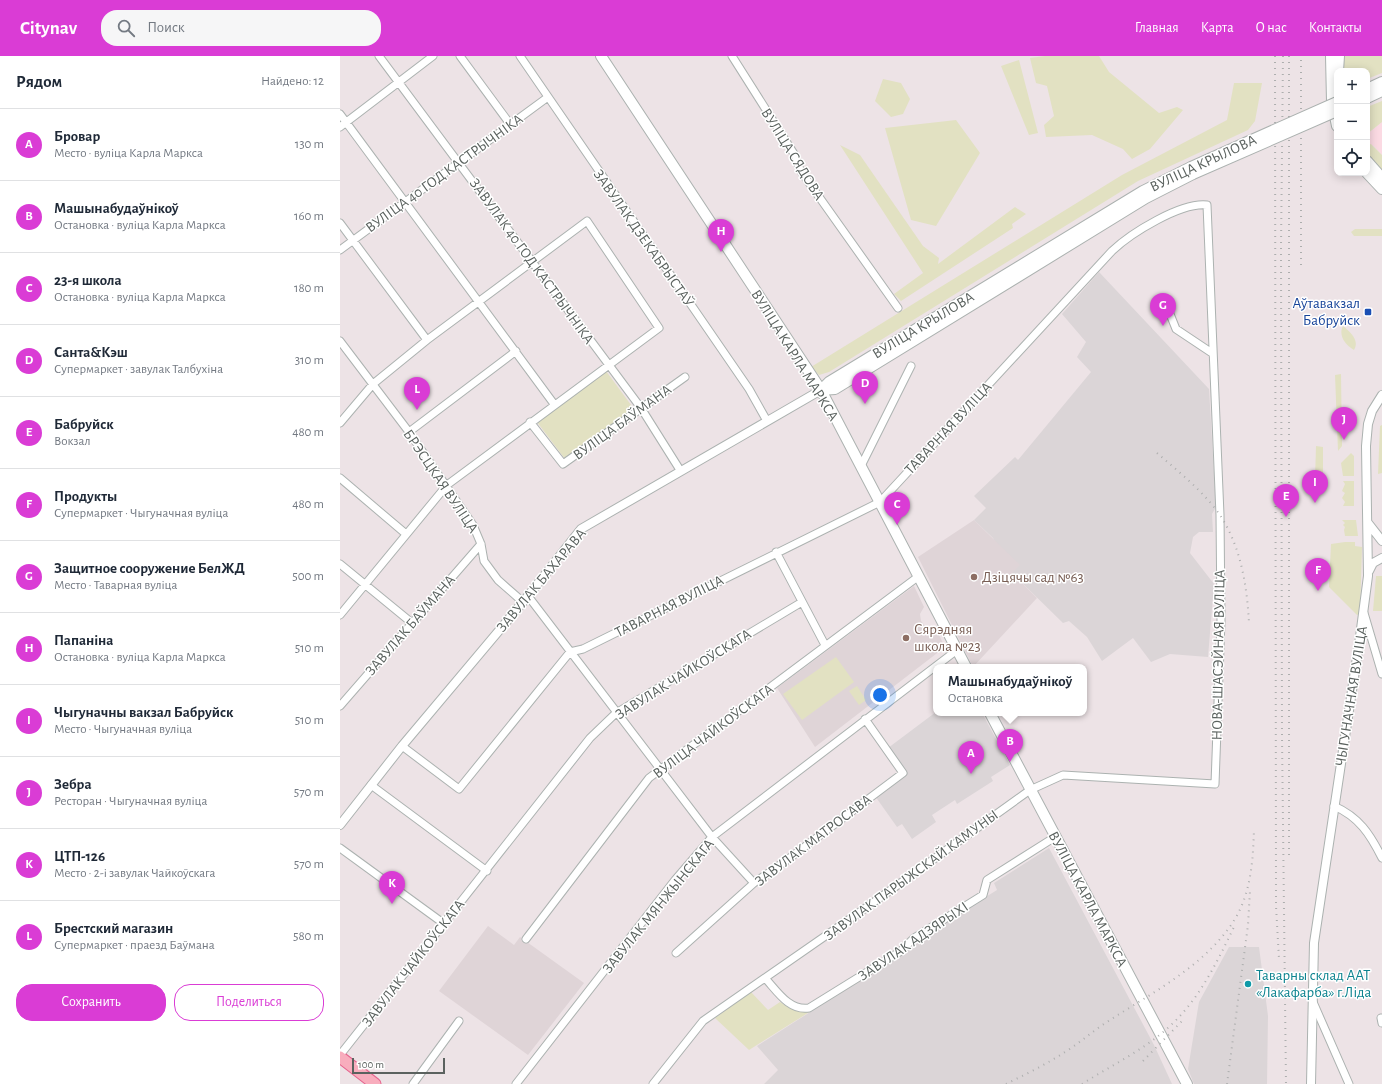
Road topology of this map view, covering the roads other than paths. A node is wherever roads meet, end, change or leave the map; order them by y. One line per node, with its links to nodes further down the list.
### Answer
1 (378, 56): 10 (street, ЗАВУЛАК 40 ГОД КАСТРЫЧНІКА)
2 (433, 56): 10 (street)
3 (460, 56): 20 (street)
4 (520, 56): 15 (street, ЗАВУЛАК ДЗЕКАБРЫСТАЎ)
5 (601, 56): 44 (main road, ВУЛІЦА КАРЛА МАРКСА)
6 (732, 56): 35 (street, ВУЛІЦА СЯДОВА)
7 (1331, 56): 17 (main road)
8 (1339, 56): 9 (main road)
9 (1338, 68)
10 (398, 82): 21 (street); 22 (street, ЗАВУЛАК 40 ГОД КАСТРЫЧНІКА)
11 (1382, 82): 12 (main road)
12 (1370, 91)
13 (1382, 91): 14 (main road)
14 (1370, 93)
15 (548, 97): 20 (street, ВУЛІЦА 40 ГОД КАСТРЫЧНІКА); 48 (street, ЗАВУЛАК ДЗЕКАБРЫСТАЎ)
16 (1334, 103): 24 (main road, ВУЛІЦА КРЫЛОВА, bridge)
17 (1334, 110)
18 (1334, 112): 24 (main road, ВУЛІЦА КРЫЛОВА, bridge)
19 (340, 114): 21 (street)
20 (510, 124): 22 (street, ВУЛІЦА 40 ГОД КАСТРЫЧНІКА)
21 (343, 125): 28 (street)
22 (459, 162): 28 (street, ВУЛІЦА 40 ГОД КАСТРЫЧНІКА); 32 (street, ЗАВУЛАК 40 ГОД КАСТРЫЧНІКА)
23 (1370, 164): 26 (main road)
24 (1192, 171): 44 (main road, ВУЛІЦА КРЫЛОВА)
25 (1370, 176): 27 (main road)
26 (1382, 178)
27 (1382, 189)
28 (404, 202): 30 (street, ВУЛІЦА 40 ГОД КАСТРЫЧНІКА); 33 (street)
29 (340, 223): 30 (street)
30 (352, 240): 31 (street, ВУЛІЦА 40 ГОД КАСТРЫЧНІКА); 36 (street)
31 (340, 250)
32 (532, 262): 33 (street); 40 (street, ЗАВУЛАК 40 ГОД КАСТРЫЧНІКА); 40 (street)
33 (479, 302): 36 (street); 38 (street)
34 (1164, 307): 39 (street)
35 (898, 308)
36 (427, 340): 43 (street)
37 (340, 341): 43 (street, БРЭСЦКАЯ ВУЛІЦА)
38 (516, 352): 46 (street); 51 (street)
39 (1212, 353): 56 (street, ТАВАРНАЯ ВУЛІЦА); 58 (street, ТАВАРНАЯ ВУЛІЦА)
40 (609, 364): 46 (street); 47 (street, ЗАВУЛАК 40 ГОД КАСТРЫЧНІКА)
41 (911, 366): 52 (street)
42 (685, 377): 47 (street, ВУЛІЦА БАЎМАНА)
43 (373, 384): 49 (street); 51 (street, БРЭСЦКАЯ ВУЛІЦА)
44 (821, 390): 48 (street, ЗАВУЛАК БАХАРАВА); 52 (main road, ВУЛІЦА КАРЛА МАРКСА)
45 (1382, 395): 57 (street, ЧЫГУНАЧНАЯ ВУЛІЦА)
46 (554, 404): 50 (street)
47 (641, 408): 50 (street, ВУЛІЦА БАЎМАНА); 53 (street, ЗАВУЛАК 40 ГОД КАСТРЫЧНІКА)
48 (767, 421): 53 (street, ЗАВУЛАК БАХАРАВА)
49 (340, 422)
50 (530, 422): 55 (street)
51 (409, 432): 55 (street, БРЭСЦКАЯ ВУЛІЦА)
52 (861, 466): 56 (main road, ВУЛІЦА КАРЛА МАРКСА)
53 (680, 470): 68 (street, ЗАВУЛАК БАХАРАВА)
54 (340, 478): 59 (street)
55 (447, 485): 59 (street); 61 (street, БРЭСЦКАЯ ВУЛІЦА)
56 (880, 502): 62 (street, ТАВАРНАЯ ВУЛІЦА); 65 (main road, ВУЛІЦА КАРЛА МАРКСА)
57 (1368, 523): 60 (street); 66 (street, ЧЫГУНАЧНАЯ ВУЛІЦА)
58 (1220, 525): 88 (street, НОВА-ШАСЭЙНАЯ ВУЛІЦА)
59 (406, 534): 67 (street)
60 (1382, 541)
61 (481, 544): 68 (street, БРЭСЦКАЯ ВУЛІЦА); 72 (street, ЗАВУЛАК БАЎМАНА)
62 (776, 552): 69 (street); 77 (street, ТАВАРНАЯ ВУЛІЦА)
63 (1382, 558): 66 (street)
64 (340, 564): 67 (street)
65 (920, 576): 75 (street, ВУЛІЦА ЧАЙКОЎСКАГА); 76 (main road, ВУЛІЦА КАРЛА МАРКСА)
66 (1368, 576): 70 (street, ЧЫГУНАЧНАЯ ВУЛІЦА)
67 (365, 585): 71 (street); 72 (street)
68 (526, 599): 77 (street, БРЭСЦКАЯ ВУЛІЦА); 86 (street, ЗАВУЛАК БАХАРАВА)
69 (802, 602): 75 (street); 83 (street, ЗАВУЛАК ЧАЙКОЎСКАГА)
70 (1364, 613): 73 (street, ЧЫГУНАЧНАЯ ВУЛІЦА); 74 (street)
71 (340, 615)
72 (412, 623): 82 (street, ЗАВУЛАК БАЎМАНА)
73 (1359, 644): 74 (street); 91 (street, ЧЫГУНАЧНАЯ ВУЛІЦА)
74 (1373, 644): 81 (street)
75 (825, 645): 87 (street, ВУЛІЦА ЧАЙКОЎСКАГА)
76 (957, 650): 78 (street, ЗАВУЛАК МЯНЖЫНСКАГА); 79 (main road, ВУЛІЦА КАРЛА МАРКСА)
77 (570, 652): 83 (street, БРЭСЦКАЯ ВУЛІЦА); 86 (street)
78 (938, 664)
79 (964, 664)
80 (933, 668): 85 (street, ЗАВУЛАК МЯНЖЫНСКАГА)
81 (1382, 674)
82 (340, 706)
83 (616, 713): 87 (street, БРЭСЦКАЯ ВУЛІЦА); 97 (street, ЗАВУЛАК ЧАЙКОЎСКАГА)
84 (992, 716): 90 (main road, ВУЛІЦА КАРЛА МАРКСА)
85 (865, 719): 93 (street, ЗАВУЛАК МЯНЖЫНСКАГА); 98 (street, ЗАВУЛАК МАТРОСАВА)
86 (402, 746): 89 (street, ЗАВУЛАК БАХАРАВА)
87 (660, 770): 93 (street, БРЭСЦКАЯ ВУЛІЦА); 100 (street, ВУЛІЦА ЧАЙКОЎСКАГА)
88 (1216, 784): 90 (street, ЗАВУЛАК ПАРЫЖСКАЙ КАМУНЫ)
89 (371, 785): 92 (street, ЗАВУЛАК БАХАРАВА); 97 (street)
90 (1030, 790): 94 (main road, ВУЛІЦА КАРЛА МАРКСА); 102 (street, ЗАВУЛАК ПАРЫЖСКАЙ КАМУНЫ)
91 (1334, 806): 96 (street); 103 (street, ЧЫГУНАЧНАЯ ВУЛІЦА)
92 (340, 825)
93 (712, 837): 98 (street, БРЭСЦКАЯ ВУЛІЦА); 108 (street, ЗАВУЛАК МЯНЖЫНСКАГА)
94 (1055, 837): 102 (street, ЗАВУЛАК АДЗЯРЫХІ); 110 (main road, ВУЛІЦА КАРЛА МАРКСА)
95 (340, 848): 99 (street)
96 (1382, 858)
97 (487, 871): 99 (street, ЗАВУЛАК ЧАЙКОЎСКАГА)
98 (754, 883): 101 (street, ЗАВУЛАК МАТРОСАВА)
99 (443, 923): 105 (street, ЗАВУЛАК ЧАЙКОЎСКАГА)
100 (526, 939)
101 (676, 953)
102 (765, 978): 109 (street, ЗАВУЛАК ПАРЫЖСКАЙ КАМУНЫ)
103 (1313, 1000): 111 (street, ЧЫГУНАЧНАЯ ВУЛІЦА); 112 (street, ЧЫГУНАЧНАЯ ВУЛІЦА)
104 (460, 1021): 107 (street)
105 (340, 1056): 106 (main road)
106 (375, 1084)
107 (413, 1084)
108 (516, 1084)
109 (653, 1084)
110 (1187, 1084)
111 (1311, 1084)
112 (1349, 1084)

